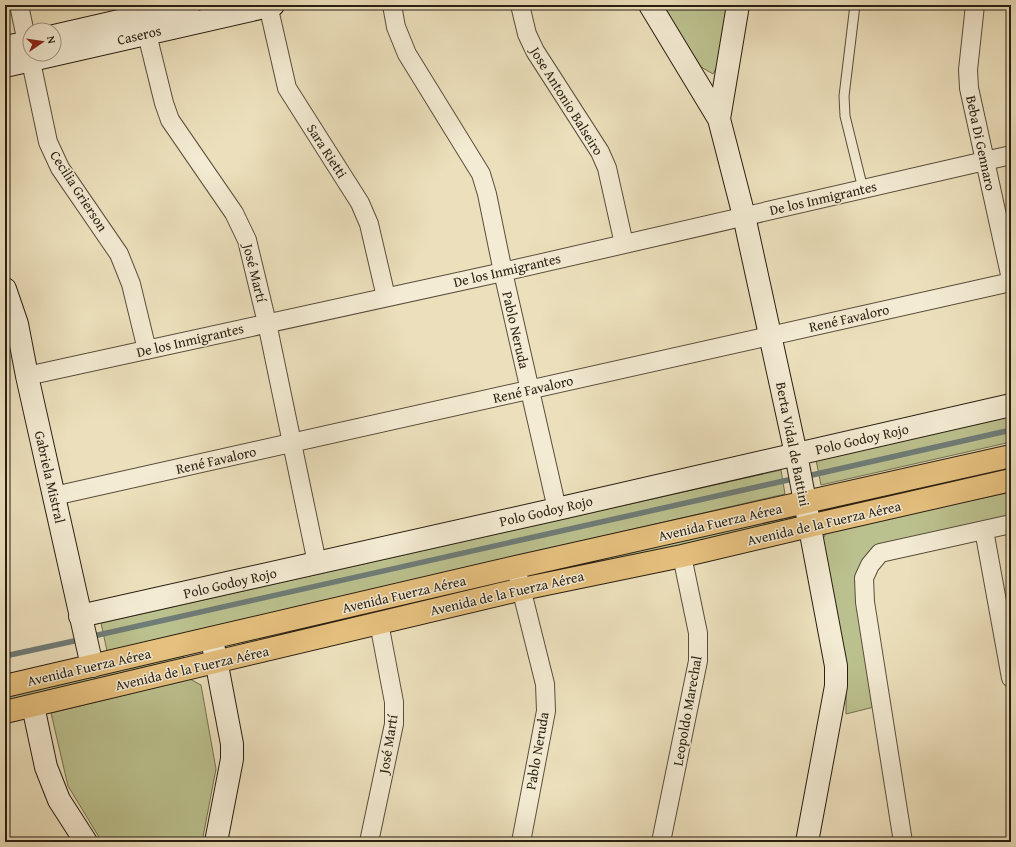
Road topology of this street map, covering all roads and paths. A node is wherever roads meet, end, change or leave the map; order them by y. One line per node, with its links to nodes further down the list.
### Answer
1 (19, 5): 11 (street, Cecilia Grierson)
2 (189, 5): 10 (street, Caseros)
3 (270, 5): 10 (street, Caseros); 28 (street, Sara Rietti)
4 (392, 5): 25 (street, Pablo Neruda)
5 (520, 5): 24 (street, Jose Antonio Balseiro)
6 (650, 5): 19 (street, Berta Vidal de Battini)
7 (738, 5): 19 (street, Berta Vidal de Battini)
8 (855, 5): 22 (lane)
9 (975, 5): 21 (street, Beba Di Gennaro)
10 (143, 18): 12 (street, Caseros); 13 (street, Caseros); 29 (street, José Martí)
11 (23, 22)
12 (62, 34)
13 (62, 39)
14 (5, 47): 15 (street, Caseros)
15 (22, 48)
16 (22, 53): 18 (street, Caseros)
17 (32, 62): 31 (street, Cecilia Grierson)
18 (5, 66)
19 (719, 119): 23 (street, Berta Vidal de Battini)
20 (1011, 155): 21 (street, De los Inmigrantes)
21 (985, 161): 22 (street, De los Inmigrantes); 26 (street, Beba Di Gennaro)
22 (863, 189): 23 (street, De los Inmigrantes)
23 (744, 216): 24 (street, De los Inmigrantes); 30 (street, Berta Vidal de Battini)
24 (624, 244): 25 (street, De los Inmigrantes)
25 (503, 272): 28 (street, De los Inmigrantes); 33 (street, Pablo Neruda)
26 (1011, 280): 30 (street, René Favaloro)
27 (5, 289): 32 (street, Gabriela Mistral)
28 (386, 297): 29 (street, De los Inmigrantes)
29 (267, 323): 31 (street, De los Inmigrantes); 35 (street, José Martí)
30 (770, 336): 33 (street, René Favaloro); 36 (street, Berta Vidal de Battini)
31 (146, 350): 32 (street, De los Inmigrantes)
32 (27, 376): 39 (street, Gabriela Mistral)
33 (530, 390): 35 (street, René Favaloro); 41 (street, Pablo Neruda)
34 (1011, 405): 36 (street, Polo Godoy Rojo)
35 (292, 443): 39 (street, René Favaloro); 46 (street, José Martí)
36 (796, 454): 40 (street, Berta Vidal de Battini); 41 (street, Polo Godoy Rojo)
37 (1011, 456): 40 (main road, Avenida de la Fuerza Aérea)
38 (1011, 480): 43 (main road, Avenida de la Fuerza Aérea)
39 (54, 496): 49 (street, Gabriela Mistral)
40 (804, 503): 43 (street, Berta Vidal de Battini); 47 (main road, Avenida Fuerza Aérea)
41 (557, 509): 46 (street, Polo Godoy Rojo)
42 (1011, 524): 44 (street)
43 (809, 526): 45 (main road, Avenida de la Fuerza Aérea); 63 (street, Berta Vidal de Battini)
44 (984, 530): 54 (street); 64 (street)
45 (682, 556): 48 (main road, Avenida de la Fuerza Aérea); 62 (street, Leopoldo Marechal)
46 (317, 563): 49 (street, Polo Godoy Rojo)
47 (516, 567): 48 (street, Pablo Neruda); 51 (main road, Avenida Fuerza Aérea)
48 (522, 589): 50 (main road, Avenida de la Fuerza Aérea); 61 (street, Pablo Neruda)
49 (80, 616): 53 (street, Gabriela Mistral)
50 (379, 623): 52 (main road, Avenida de la Fuerza Aérea); 60 (street, José Martí)
51 (212, 639): 52 (street); 53 (main road, Avenida Fuerza Aérea)
52 (217, 662): 56 (main road, Avenida de la Fuerza Aérea); 59 (street)
53 (92, 666): 55 (main road, Avenida Fuerza Aérea)
54 (1011, 678)
55 (5, 686)
56 (32, 706): 57 (main road, Avenida de la Fuerza Aérea); 58 (street)
57 (5, 712)
58 (86, 842)
59 (216, 842)
60 (369, 842)
61 (521, 842)
62 (661, 842)
63 (807, 842)
64 (903, 842)

